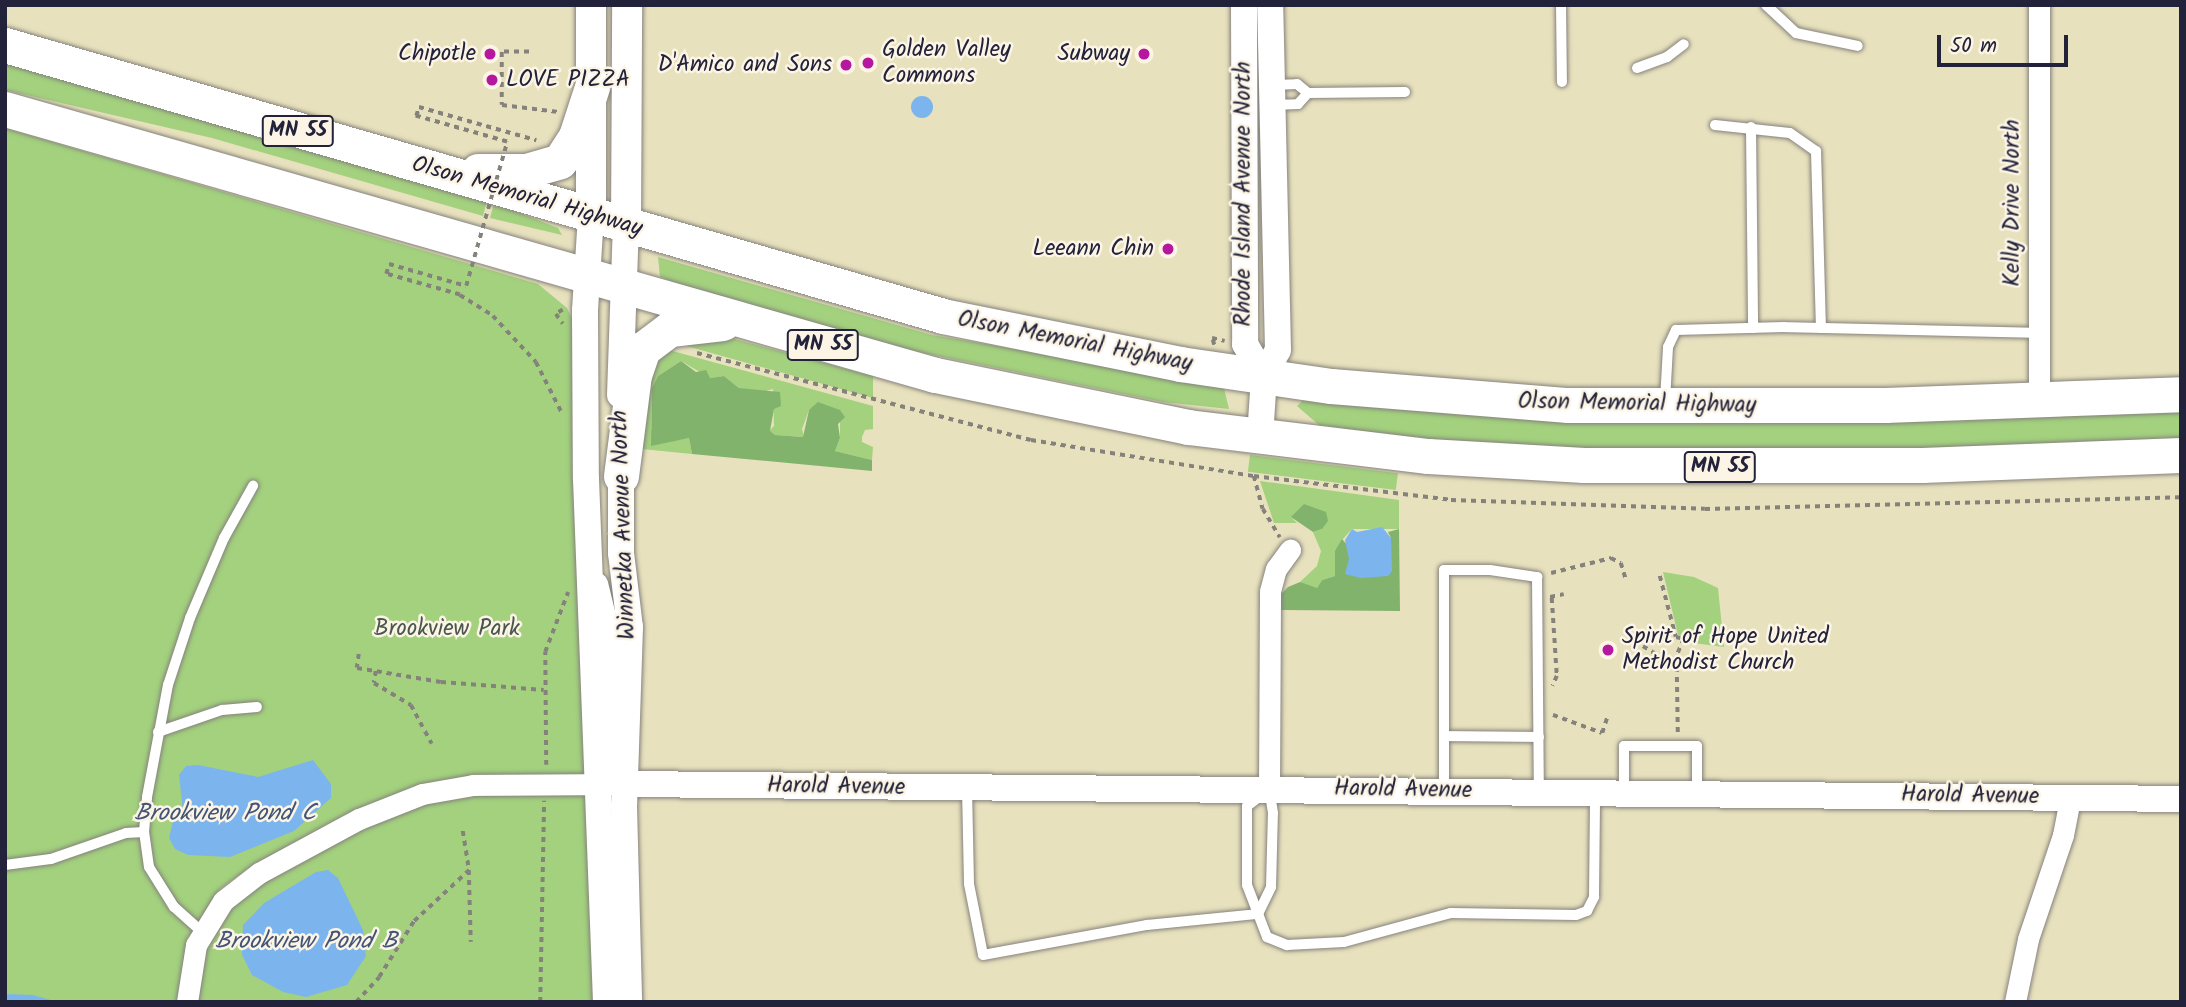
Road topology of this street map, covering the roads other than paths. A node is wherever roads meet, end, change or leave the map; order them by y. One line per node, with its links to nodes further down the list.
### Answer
1 (591, 5): 15 (main road, Winnetka Avenue North)
2 (627, 5): 13 (main road, Winnetka Avenue North)
3 (641, 5): 13 (main road)
4 (1244, 5): 19 (street, Rhode Island Avenue North)
5 (1270, 5): 18 (street, Rhode Island Avenue North)
6 (1561, 5): 14 (lane)
7 (1766, 5): 11 (lane)
8 (2039, 5): 31 (street, Kelly Drive North)
9 (1684, 44): 12 (lane)
10 (5, 45): 23 (highway, Olson Memorial Highway / MN 55)
11 (1858, 46)
12 (1637, 68)
13 (627, 82): 25 (main road, Winnetka Avenue North)
14 (1562, 82)
15 (592, 87): 23 (highway); 24 (main road, Winnetka Avenue North)
16 (1405, 92): 17 (lane)
17 (1308, 93): 18 (lane); 18 (lane)
18 (1272, 95): 19 (lane); 32 (street, Rhode Island Avenue North)
19 (1242, 96): 32 (street, Rhode Island Avenue North)
20 (5, 109): 26 (highway, MN 55)
21 (1715, 125): 22 (lane)
22 (1751, 127): 29 (lane); 30 (lane)
23 (438, 171): 24 (highway, Olson Memorial Highway / MN 55)
24 (591, 215): 25 (highway, Olson Memorial Highway / MN 55); 26 (street, Winnetka Avenue North)
25 (626, 226): 27 (street, Winnetka Avenue North); 32 (highway, Olson Memorial Highway / MN 55)
26 (587, 276): 27 (highway, MN 55); 41 (street, Winnetka Avenue North)
27 (622, 286): 28 (highway, MN 55); 38 (street, Winnetka Avenue North)
28 (743, 322): 36 (highway, MN 55); 38 (highway)
29 (1753, 328): 30 (lane); 35 (lane)
30 (1821, 328): 31 (lane)
31 (2039, 333): 34 (street, Kelly Drive North)
32 (1265, 377): 35 (highway, Olson Memorial Highway / MN 55); 36 (street, Rhode Island Avenue North)
33 (2181, 394): 34 (highway, Olson Memorial Highway / MN 55)
34 (2039, 401): 35 (highway, Olson Memorial Highway / MN 55)
35 (1665, 407)
36 (1260, 437): 37 (highway, MN 55)
37 (2181, 455)
38 (621, 476): 47 (street, Winnetka Avenue North)
39 (253, 486): 43 (lane)
40 (1290, 550): 49 (street)
41 (589, 558): 46 (street, Winnetka Avenue North); 47 (street)
42 (257, 707): 43 (lane)
43 (158, 733): 57 (lane)
44 (1444, 736): 45 (lane); 45 (lane); 50 (lane)
45 (1539, 737): 51 (lane)
46 (598, 783): 47 (street); 60 (street); 62 (street, Winnetka Avenue North)
47 (626, 784): 48 (street, Harold Avenue); 63 (street, Winnetka Avenue North)
48 (967, 788): 49 (street, Harold Avenue); 59 (lane)
49 (1269, 789): 50 (street, Harold Avenue); 59 (lane); 59 (lane)
50 (1444, 790): 51 (street, Harold Avenue)
51 (1539, 791): 52 (street, Harold Avenue)
52 (1595, 792): 53 (street, Harold Avenue); 59 (lane)
53 (1624, 792): 54 (street, Harold Avenue); 54 (lane)
54 (1697, 793): 55 (street, Harold Avenue)
55 (2070, 798): 56 (street, Harold Avenue); 64 (street)
56 (2181, 799)
57 (144, 832): 58 (lane); 60 (lane)
58 (5, 866)
59 (1258, 914)
60 (201, 931): 61 (street)
61 (187, 1002)
62 (606, 1002)
63 (629, 1002)
64 (2015, 1002)

